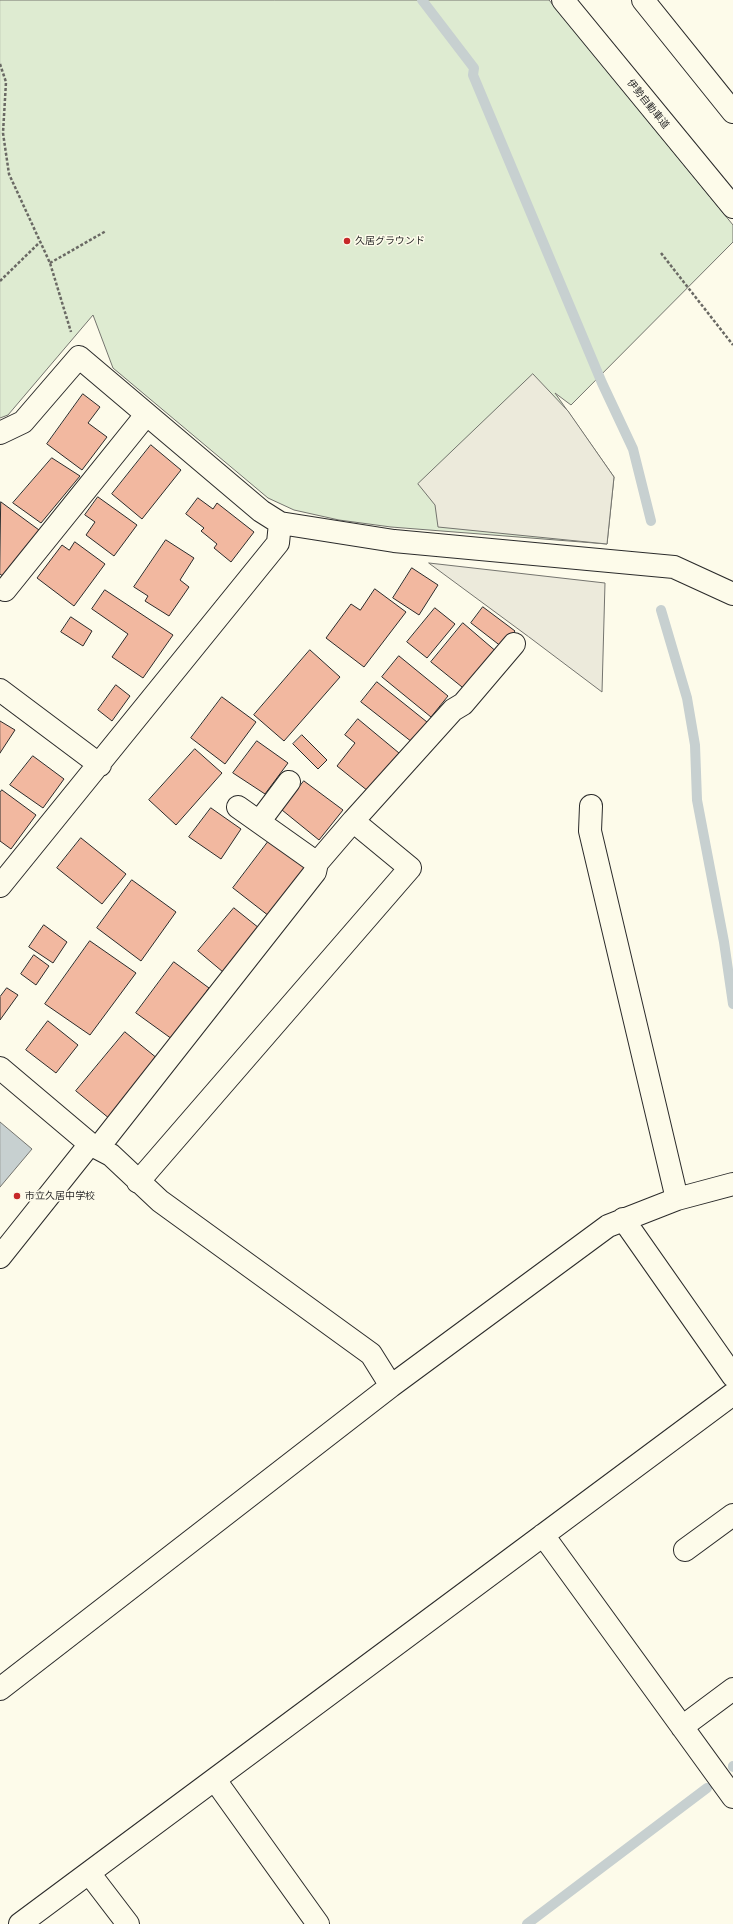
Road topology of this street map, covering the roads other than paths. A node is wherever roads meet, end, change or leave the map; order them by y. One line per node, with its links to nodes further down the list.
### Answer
1 (562, 0): 4 (main road, 伊勢自動車道)
2 (643, 0): 3 (main road)
3 (733, 112)
4 (733, 207)
5 (146, 415): 6 (main road); 7 (main road); 8 (main road)
6 (0, 433)
7 (280, 523): 9 (main road); 12 (main road)
8 (5, 590)
9 (733, 594)
10 (514, 644): 16 (main road)
11 (0, 690): 12 (main road)
12 (100, 765): 19 (main road)
13 (289, 782): 17 (main road)
14 (238, 806): 17 (main road)
15 (591, 806): 24 (main road)
16 (353, 821): 18 (main road); 22 (main road)
17 (259, 822): 18 (main road)
18 (317, 863): 21 (main road)
19 (0, 886)
20 (0, 1068): 21 (main road)
21 (94, 1146): 22 (main road); 26 (main road)
22 (138, 1182): 28 (main road)
23 (733, 1184): 24 (main road)
24 (676, 1198): 25 (main road)
25 (623, 1219): 27 (main road); 28 (main road)
26 (0, 1257)
27 (733, 1376)
28 (391, 1386): 33 (main road)
29 (731, 1401): 31 (main road)
30 (733, 1515): 32 (main road)
31 (543, 1535): 35 (main road); 36 (main road)
32 (685, 1550)
33 (0, 1689)
34 (733, 1689): 35 (main road)
35 (682, 1727): 37 (main road)
36 (215, 1780): 38 (main road); 41 (main road)
37 (733, 1797)
38 (89, 1873): 39 (main road); 40 (main road)
39 (20, 1924)
40 (128, 1924)
41 (318, 1924)

